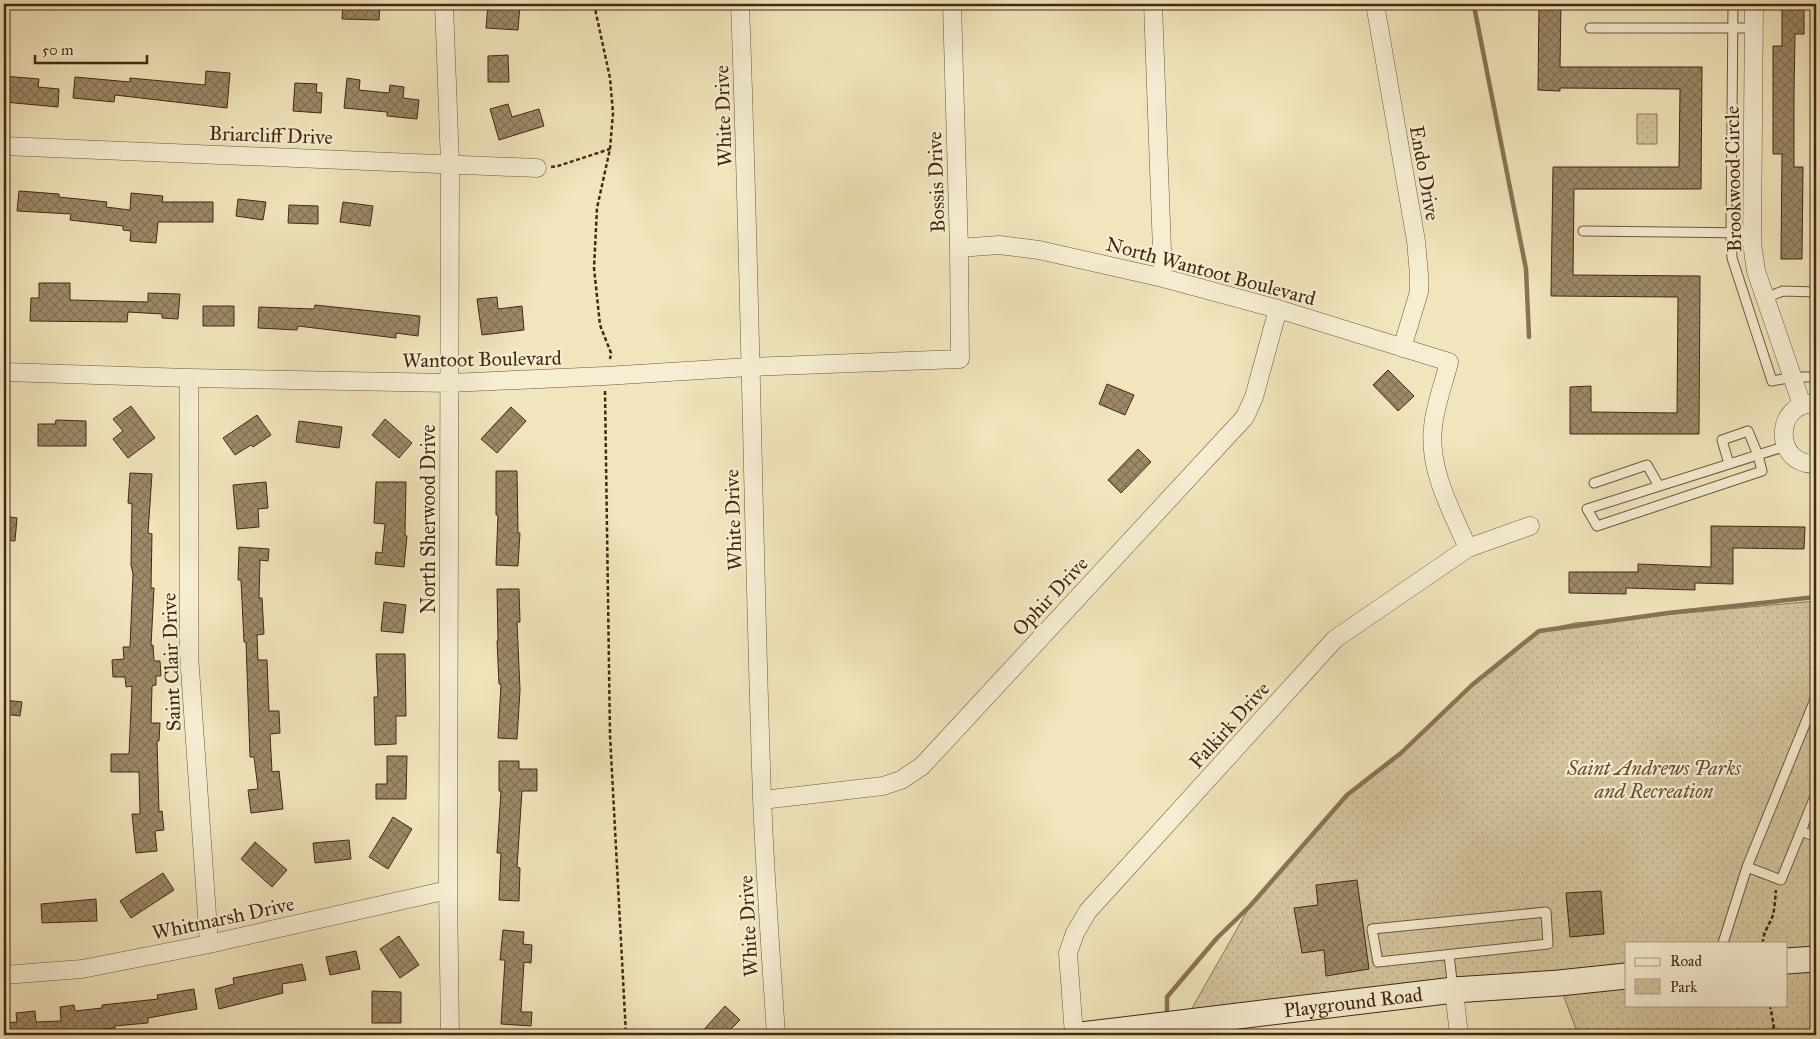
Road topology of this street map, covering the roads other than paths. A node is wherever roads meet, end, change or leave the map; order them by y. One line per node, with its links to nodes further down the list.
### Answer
1 (444, 4): 12 (street, North Sherwood Drive)
2 (740, 4): 24 (street, White Drive)
3 (952, 4): 17 (street, Bossis Drive)
4 (1153, 4): 18 (street)
5 (1375, 4): 22 (street, Endo Drive)
6 (1733, 4): 9 (lane)
7 (1754, 4): 10 (street, Brookwood Circle)
8 (1590, 28): 9 (lane)
9 (1733, 28): 10 (lane); 15 (lane)
10 (1754, 28): 16 (street, Brookwood Circle)
11 (4, 146): 12 (street, Briarcliff Drive)
12 (450, 164): 13 (street, Briarcliff Drive); 29 (street, North Sherwood Drive)
13 (537, 168)
14 (1583, 231): 15 (lane)
15 (1731, 233): 16 (lane); 26 (lane)
16 (1752, 233): 20 (street, Brookwood Circle)
17 (959, 248): 18 (street, North Wantoot Boulevard); 23 (street, Bossis Drive)
18 (1163, 278): 21 (street, North Wantoot Boulevard)
19 (1816, 292): 20 (lane)
20 (1765, 298): 26 (street, Brookwood Circle)
21 (1278, 309): 22 (street, North Wantoot Boulevard); 41 (street, Ophir Drive)
22 (1402, 348): 38 (street, North Wantoot Boulevard)
23 (960, 359): 24 (street, Wantoot Boulevard)
24 (749, 367): 29 (street, Wantoot Boulevard); 41 (street, White Drive)
25 (4, 372): 28 (street, Wantoot Boulevard)
26 (1793, 377): 27 (lane); 30 (street, Brookwood Circle)
27 (1816, 377)
28 (189, 378): 29 (street, Wantoot Boulevard); 47 (street, Saint Clair Drive)
29 (450, 383): 45 (street, North Sherwood Drive)
30 (1809, 404): 31 (street)
31 (1786, 446): 32 (lane); 34 (street)
32 (1758, 455): 33 (lane); 33 (lane); 36 (lane)
33 (1729, 464): 36 (lane)
34 (1816, 464)
35 (1594, 483): 36 (lane)
36 (1659, 486)
37 (1530, 526): 38 (street, Falkirk Drive)
38 (1468, 548): 57 (street, Falkirk Drive)
39 (1816, 697): 44 (lane)
40 (1816, 794): 42 (lane)
41 (762, 800): 56 (street, White Drive)
42 (1801, 831): 43 (lane); 44 (lane)
43 (1816, 837)
44 (1747, 867): 46 (lane)
45 (448, 890): 47 (street, Whitmarsh Drive); 55 (street, North Sherwood Drive)
46 (1723, 942)
47 (209, 944): 51 (street, Whitmarsh Drive)
48 (1449, 955): 48 (lane); 53 (lane)
49 (1816, 959): 50 (main road)
50 (1788, 961)
51 (4, 975)
52 (1625, 976): 53 (main road, Playground Road)
53 (1454, 990): 54 (main road, Playground Road); 59 (street)
54 (1183, 1029): 58 (main road, Playground Road)
55 (450, 1035)
56 (776, 1035)
57 (1074, 1035)
58 (1081, 1035)
59 (1459, 1035)

